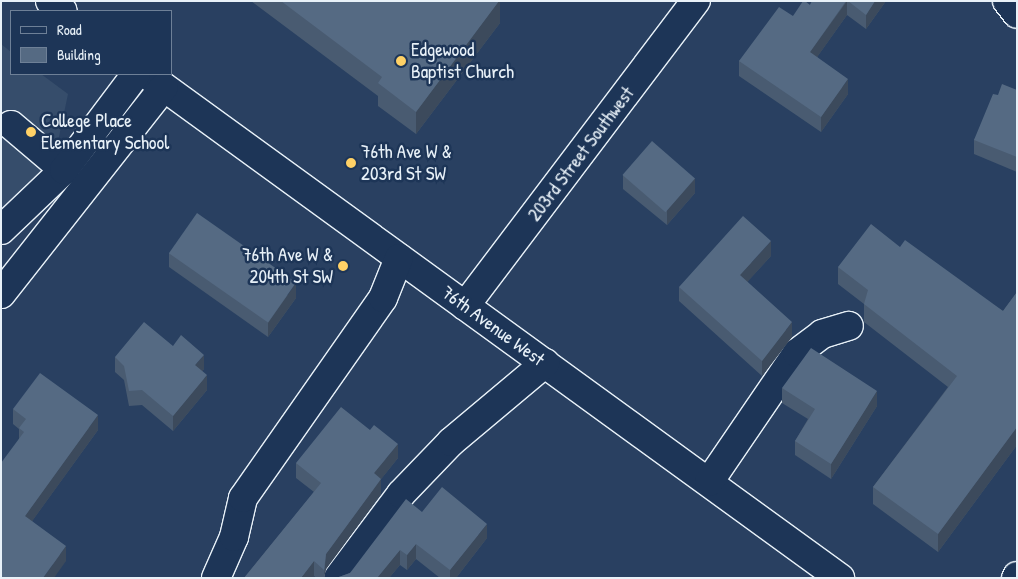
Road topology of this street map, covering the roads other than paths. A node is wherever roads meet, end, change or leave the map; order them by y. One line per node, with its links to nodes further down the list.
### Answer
1 (50, 1): 4 (street)
2 (696, 1): 13 (street, 203rd Street Southwest)
3 (1007, 1): 5 (street)
4 (62, 10)
5 (1017, 14)
6 (135, 75): 9 (street)
7 (155, 81): 11 (street, 76th Avenue West); 12 (street)
8 (11, 125): 9 (street)
9 (64, 170): 10 (street)
10 (1, 230)
11 (400, 258): 13 (street, 76th Avenue West); 17 (street)
12 (1, 294)
13 (466, 306): 15 (street, 76th Avenue West)
14 (849, 326): 16 (street)
15 (545, 363): 16 (street, 76th Avenue West); 18 (street)
16 (709, 482): 19 (street, 76th Avenue West)
17 (216, 578)
18 (338, 578)
19 (840, 578)

